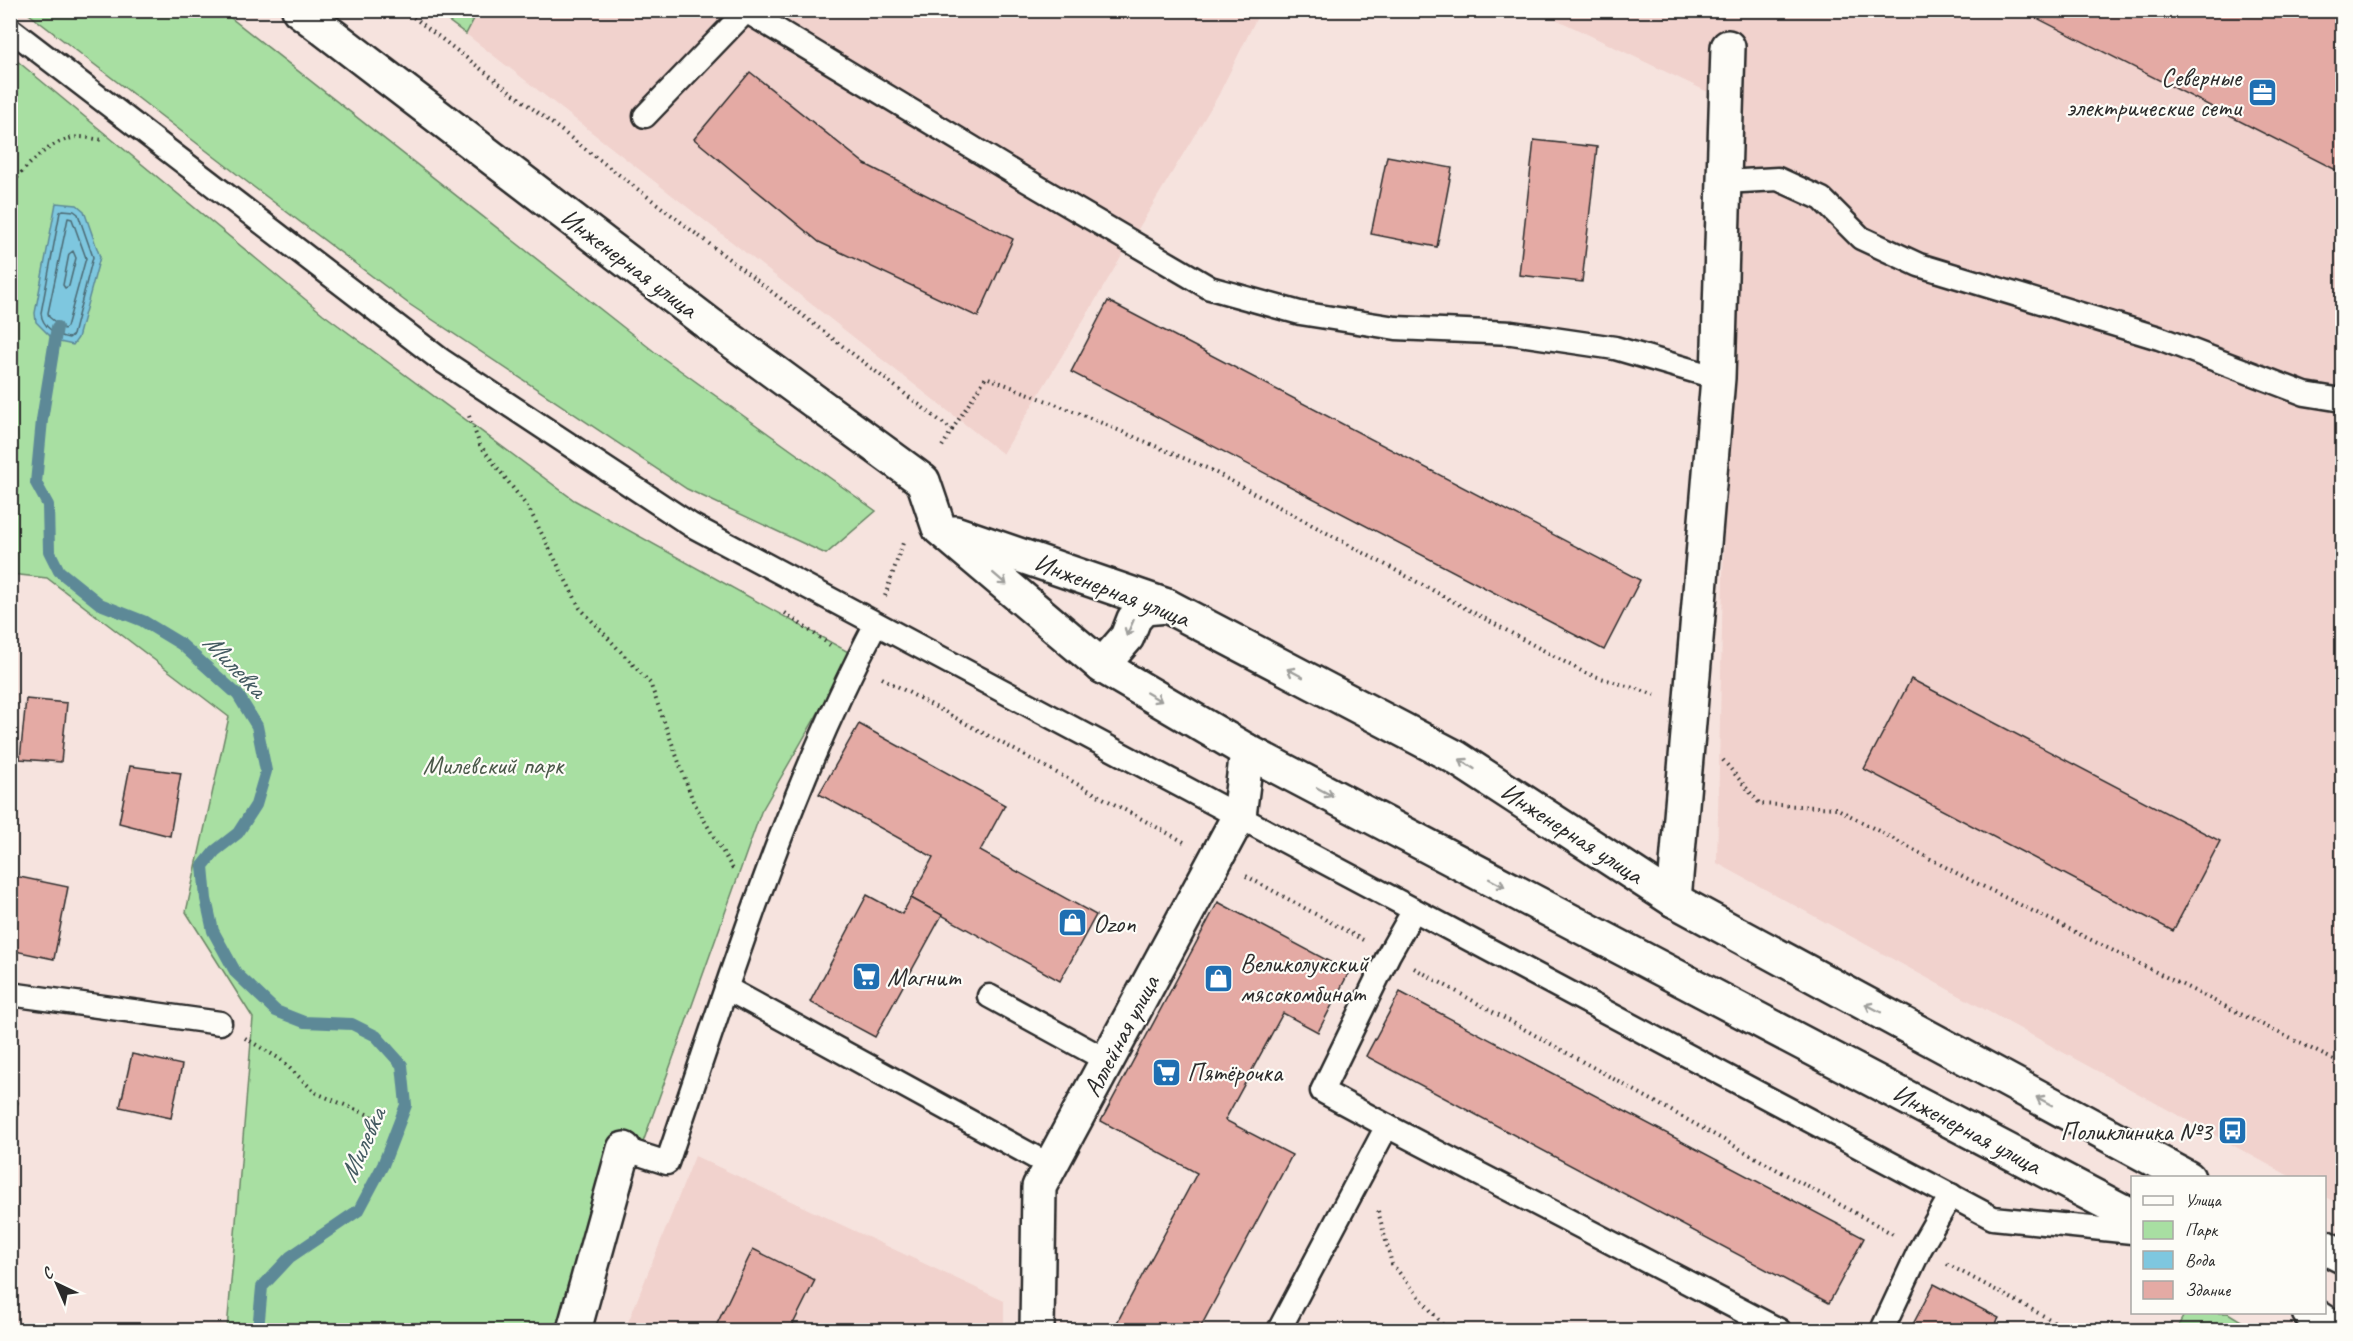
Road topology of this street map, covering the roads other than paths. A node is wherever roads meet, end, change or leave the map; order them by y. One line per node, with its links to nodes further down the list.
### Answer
1 (299, 10): 8 (main road, Инженерная улица)
2 (10, 29): 10 (lane)
3 (1728, 47): 5 (main road)
4 (645, 116): 6 (lane)
5 (1724, 182): 6 (main road); 7 (lane)
6 (1718, 378): 14 (main road)
7 (2343, 400)
8 (939, 528): 9 (main road, Инженерная улица); 11 (main road, Инженерная улица, one-way to 11)
9 (1167, 606): 11 (main road, one-way to 11); 14 (main road, Инженерная улица, one-way to 9)
10 (876, 624): 13 (lane); 16 (lane)
11 (1102, 666): 12 (main road, Инженерная улица, one-way to 12)
12 (1247, 751): 13 (main road, Аллейная улица); 26 (main road, Инженерная улица, one-way to 26)
13 (1239, 816): 15 (lane); 20 (main road, Аллейная улица)
14 (1674, 900): 24 (main road, Инженерная улица, one-way to 14)
15 (1414, 910): 21 (lane); 25 (lane)
16 (726, 988): 22 (lane); 23 (lane)
17 (10, 994): 19 (lane)
18 (989, 996): 20 (lane)
19 (220, 1023)
20 (1108, 1061): 23 (main road, Аллейная улица)
21 (1387, 1126): 34 (lane); 35 (lane)
22 (624, 1149): 32 (main road)
23 (1051, 1166): 33 (main road, Аллейная улица)
24 (2184, 1176)
25 (1951, 1195): 27 (lane); 36 (lane)
26 (2131, 1215)
27 (2131, 1232)
28 (2326, 1248): 29 (main road)
29 (2343, 1256)
30 (2291, 1314): 37 (main road)
31 (2312, 1314): 38 (main road)
32 (574, 1330)
33 (1037, 1330)
34 (1279, 1330)
35 (1779, 1330)
36 (1882, 1330)
37 (2307, 1330)
38 (2337, 1330)

